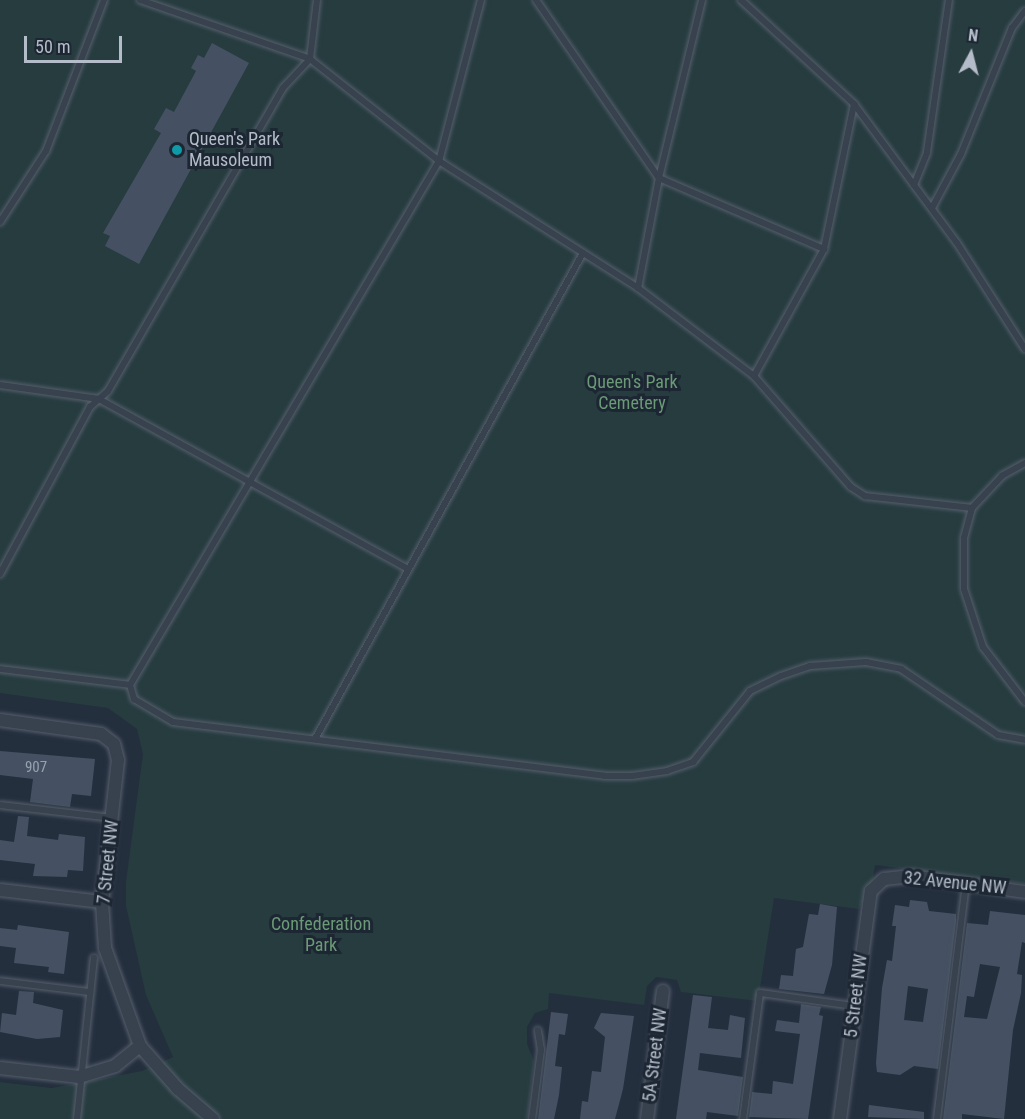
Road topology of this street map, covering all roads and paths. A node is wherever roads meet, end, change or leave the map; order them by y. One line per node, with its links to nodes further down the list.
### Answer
1 (104, 0): 16 (lane)
2 (140, 0): 10 (lane)
3 (317, 0): 10 (lane)
4 (481, 0): 12 (lane)
5 (536, 0): 13 (lane)
6 (702, 0): 13 (lane)
7 (741, 0): 11 (lane)
8 (949, 0): 14 (lane)
9 (1025, 11): 15 (lane)
10 (310, 59): 12 (lane); 23 (lane)
11 (854, 104): 14 (lane); 17 (lane)
12 (439, 160): 18 (lane); 25 (lane)
13 (659, 178): 17 (lane); 19 (lane)
14 (914, 184): 15 (lane)
15 (932, 208): 20 (lane)
16 (0, 222)
17 (824, 249): 21 (lane)
18 (583, 253): 19 (lane); 27 (lane)
19 (638, 288): 21 (lane)
20 (1025, 349)
21 (754, 376): 26 (lane)
22 (0, 385): 23 (lane)
23 (99, 399): 25 (lane); 28 (lane)
24 (1025, 463): 26 (lane)
25 (252, 482): 27 (lane); 30 (lane)
26 (972, 508): 31 (lane)
27 (407, 568): 33 (lane)
28 (0, 574)
29 (0, 669): 30 (lane)
30 (130, 686): 33 (lane)
31 (1025, 702)
32 (0, 720): 36 (street, 7 Street NW)
33 (315, 739): 34 (lane)
34 (1025, 740)
35 (0, 805): 36 (lane)
36 (112, 818): 41 (street, 7 Street NW)
37 (884, 879): 38 (street, 32 Avenue NW); 46 (street, 5 Street NW)
38 (966, 884): 40 (street, 32 Avenue NW); 57 (lane)
39 (0, 890): 41 (street)
40 (1025, 892)
41 (102, 902): 48 (street, 7 Street NW)
42 (94, 958): 45 (lane)
43 (0, 981): 45 (lane)
44 (663, 991): 54 (street, 5A Street NW)
45 (90, 992): 50 (lane)
46 (854, 1006): 55 (lane); 56 (street, 5 Street NW)
47 (538, 1030): 53 (lane)
48 (140, 1046): 50 (street); 52 (street)
49 (0, 1068): 50 (street)
50 (79, 1077): 51 (lane)
51 (77, 1119)
52 (213, 1119)
53 (532, 1119)
54 (647, 1119)
55 (743, 1119)
56 (840, 1119)
57 (937, 1119)

